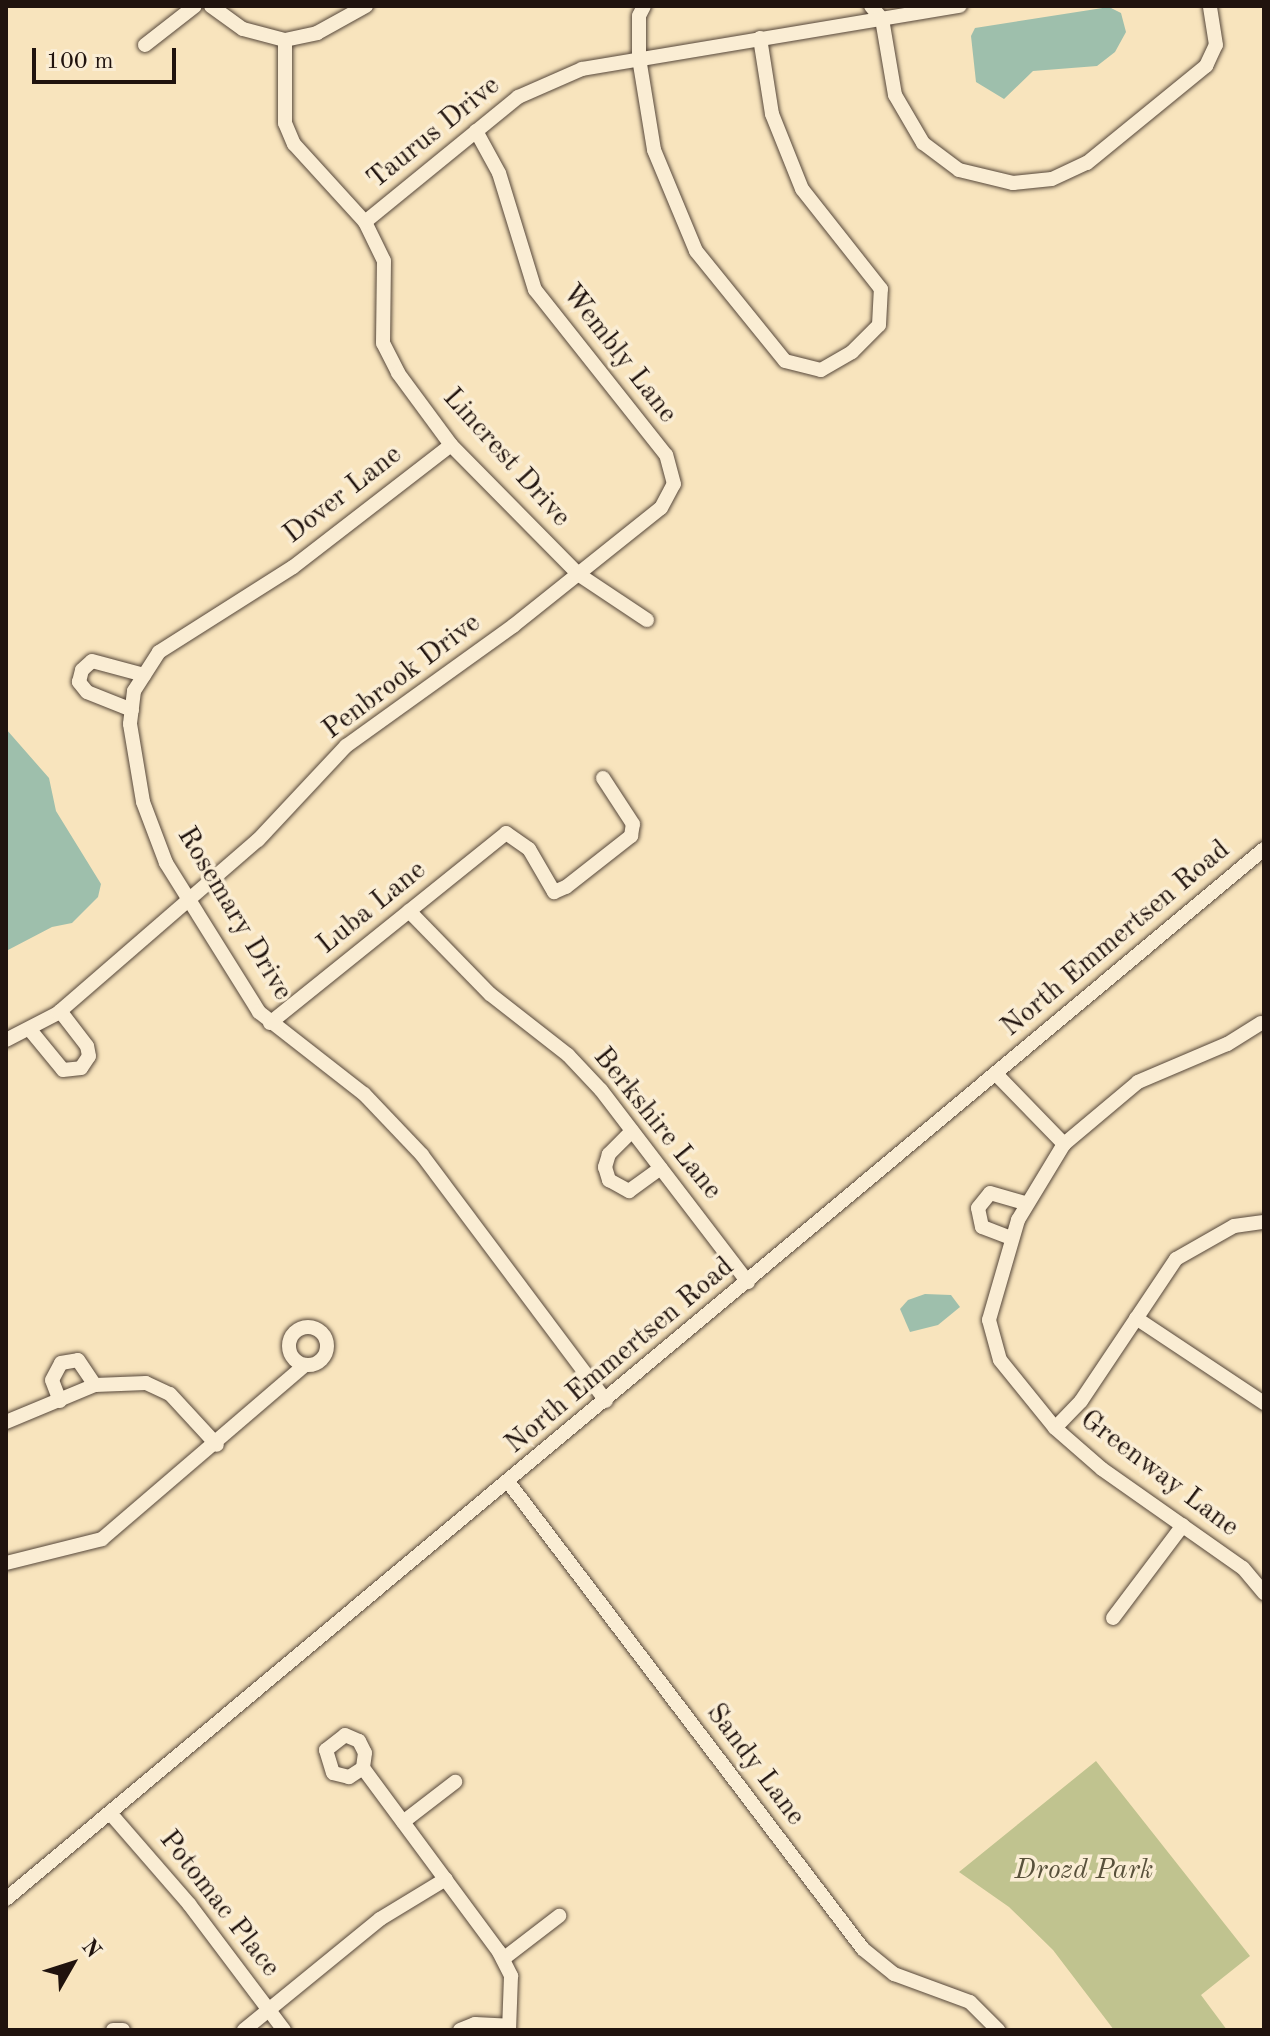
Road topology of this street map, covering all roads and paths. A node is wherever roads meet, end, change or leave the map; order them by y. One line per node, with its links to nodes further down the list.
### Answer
1 (195, 6): 11 (street)
2 (211, 6): 10 (street)
3 (366, 6): 10 (street)
4 (644, 6): 12 (street)
5 (871, 6): 8 (street)
6 (960, 6): 8 (street, Taurus Drive)
7 (1210, 6): 8 (street)
8 (882, 19): 9 (street, Taurus Drive)
9 (760, 38): 12 (street, Taurus Drive); 12 (street)
10 (285, 40): 14 (street, Lincrest Drive)
11 (145, 45)
12 (639, 58): 13 (street, Taurus Drive)
13 (476, 131): 14 (street, Taurus Drive); 16 (street, Wembly Lane)
14 (365, 222): 15 (street, Lincrest Drive)
15 (451, 445): 16 (street, Lincrest Drive); 17 (street, Dover Lane)
16 (578, 574): 18 (street, Lincrest Drive); 23 (street, Penbrook Drive)
17 (266, 584): 19 (street, Rosemary Drive)
18 (647, 620)
19 (144, 675): 20 (street, Rosemary Drive); 20 (street)
20 (132, 710): 23 (street, Rosemary Drive)
21 (603, 778): 24 (street, Luba Lane)
22 (1264, 849): 30 (street, North Emmertsen Road)
23 (189, 901): 25 (street, Penbrook Drive); 26 (street, Rosemary Drive)
24 (409, 911): 26 (street, Luba Lane); 31 (street, Berkshire Lane)
25 (60, 1011): 28 (street, Penbrook Drive); 28 (street)
26 (270, 1023): 42 (street, Rosemary Drive)
27 (1261, 1023): 32 (street)
28 (31, 1031): 29 (street, Penbrook Drive)
29 (6, 1040)
30 (996, 1074): 32 (street); 37 (street, North Emmertsen Road)
31 (632, 1131): 33 (street, Berkshire Lane); 33 (street)
32 (1064, 1144): 34 (street)
33 (661, 1168): 37 (street, Berkshire Lane)
34 (1026, 1203): 36 (street); 36 (street)
35 (1264, 1222): 38 (street)
36 (1011, 1238): 45 (street, Greenway Lane)
37 (748, 1282): 42 (street, North Emmertsen Road)
38 (1136, 1318): 43 (street); 45 (street)
39 (305, 1365): 46 (street)
40 (95, 1385): 41 (street); 41 (street); 46 (street)
41 (60, 1401): 44 (street)
42 (606, 1401): 47 (street, North Emmertsen Road)
43 (1264, 1403)
44 (6, 1422)
45 (1055, 1428): 48 (street, Greenway Lane)
46 (217, 1445): 49 (street)
47 (509, 1483): 54 (street, North Emmertsen Road); 67 (street, Sandy Lane)
48 (1183, 1525): 50 (street, Greenway Lane); 51 (street)
49 (6, 1563)
50 (1264, 1593)
51 (1113, 1618)
52 (363, 1768): 55 (street)
53 (455, 1782): 55 (street)
54 (110, 1813): 57 (street, North Emmertsen Road); 60 (street, Potomac Place)
55 (403, 1822): 56 (street)
56 (446, 1879): 59 (street); 60 (street)
57 (6, 1899)
58 (559, 1916): 59 (street)
59 (503, 1959): 61 (street)
60 (269, 2010): 64 (street); 65 (street, Potomac Place)
61 (509, 2028): 66 (street)
62 (113, 2030): 63 (street)
63 (123, 2030)
64 (244, 2030)
65 (284, 2030)
66 (460, 2030)
67 (998, 2030)

